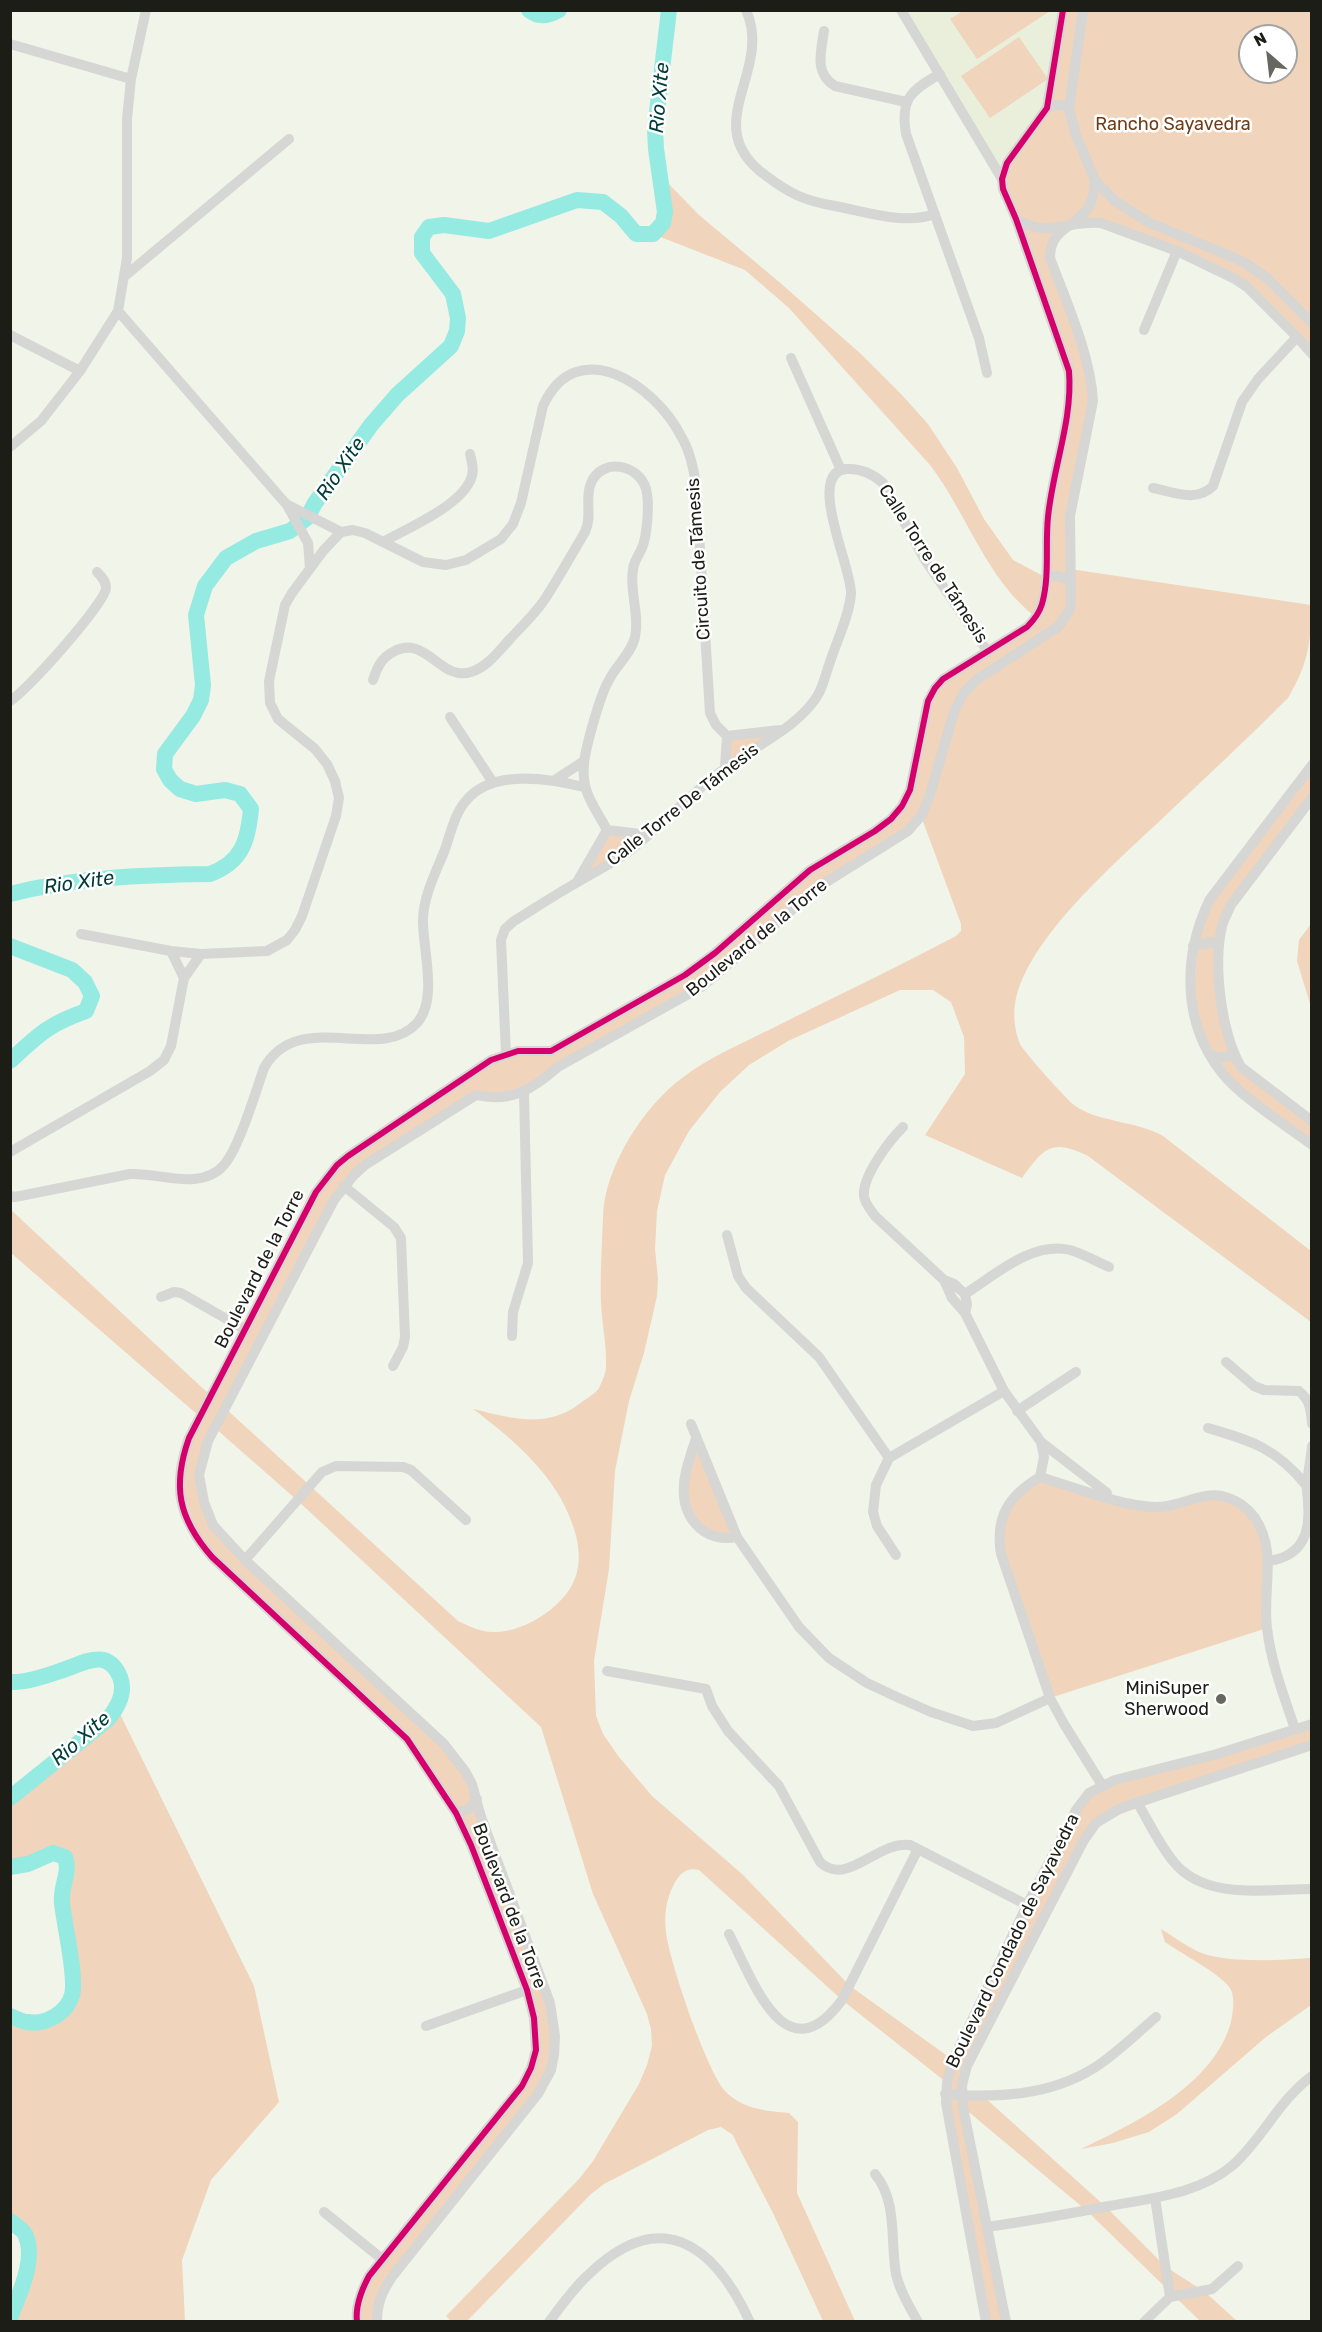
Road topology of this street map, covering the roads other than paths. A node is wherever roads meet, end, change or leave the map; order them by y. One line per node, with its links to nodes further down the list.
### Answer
1 (146, 10): 9 (street)
2 (746, 10): 16 (street)
3 (901, 10): 8 (street)
4 (1063, 10): 11 (street)
5 (1083, 10): 12 (street)
6 (824, 31): 10 (street)
7 (10, 44): 9 (street)
8 (940, 74): 10 (street); 14 (street)
9 (131, 79): 20 (street)
10 (906, 102): 16 (street)
11 (1047, 108): 12 (street); 14 (street)
12 (1069, 108): 15 (street)
13 (289, 139): 20 (street)
14 (1002, 179): 17 (street)
15 (1095, 180): 18 (street); 22 (street)
16 (934, 214): 29 (street)
17 (1016, 219): 18 (street); 39 (street, Boulevard de la Torre)
18 (1067, 225): 19 (street); 40 (street, Boulevard de la Torre)
19 (1178, 251): 23 (street); 25 (street)
20 (125, 276): 21 (street)
21 (118, 311): 28 (street); 34 (street, Circuito de Támesis)
22 (1311, 323)
23 (1144, 330)
24 (10, 335): 28 (street)
25 (1297, 337): 26 (street); 33 (street)
26 (1311, 354)
27 (791, 358): 32 (street)
28 (80, 371): 30 (street)
29 (987, 374)
30 (10, 447)
31 (470, 454): 36 (street)
32 (841, 470): 41 (street, Calle Torre de Támesis); 45 (street)
33 (1153, 488)
34 (305, 522): 35 (street, Circuito de Támesis); 37 (street)
35 (341, 532): 36 (street, Circuito de Támesis); 37 (street)
36 (383, 542): 46 (street, Circuito de Támesis)
37 (310, 568): 61 (street)
38 (97, 572): 43 (street)
39 (1046, 578): 40 (street); 41 (street, Boulevard de la Torre)
40 (1071, 582): 67 (street, Boulevard de la Torre)
41 (988, 652): 63 (street, Boulevard de la Torre)
42 (373, 680): 47 (street)
43 (10, 701)
44 (450, 717): 51 (street)
45 (784, 729): 46 (street); 49 (street, Calle Torre De Támesis)
46 (727, 736): 49 (street)
47 (584, 761): 50 (street); 52 (street)
48 (1311, 765): 59 (street)
49 (725, 768): 55 (street, Calle Torre De Támesis)
50 (555, 780): 51 (street); 52 (street)
51 (492, 781): 76 (street)
52 (584, 787): 54 (street)
53 (1311, 798): 58 (street)
54 (607, 830): 55 (street); 56 (street)
55 (649, 836): 56 (street, Calle Torre De Támesis)
56 (576, 883): 64 (street, Calle Torre De Támesis)
57 (81, 934): 60 (street)
58 (1219, 945): 59 (street); 66 (street)
59 (1193, 946): 65 (street)
60 (171, 951): 61 (street); 62 (street)
61 (201, 954): 62 (street)
62 (184, 978): 74 (street)
63 (551, 1050): 64 (street, Boulevard de la Torre); 67 (street)
64 (506, 1054): 68 (street, Boulevard de la Torre)
65 (1210, 1055): 66 (street); 73 (street)
66 (1234, 1055): 71 (street)
67 (558, 1067): 69 (street, Boulevard de la Torre)
68 (470, 1076): 70 (street); 83 (street, Boulevard de la Torre)
69 (524, 1092): 70 (street, Boulevard de la Torre); 84 (street)
70 (476, 1095): 75 (street, Boulevard de la Torre)
71 (1311, 1120)
72 (903, 1127): 79 (street)
73 (1311, 1145)
74 (10, 1152)
75 (344, 1186): 86 (street); 103 (street, Boulevard de la Torre)
76 (10, 1196)
77 (727, 1235): 96 (street)
78 (1109, 1267): 80 (street)
79 (944, 1280): 80 (street); 82 (street)
80 (965, 1293): 82 (street)
81 (161, 1298): 83 (street)
82 (965, 1313): 88 (street)
83 (246, 1330): 110 (street, Boulevard de la Torre)
84 (512, 1336)
85 (1226, 1362): 91 (street)
86 (393, 1366)
87 (1076, 1372): 89 (street)
88 (1004, 1391): 89 (street); 96 (street)
89 (1017, 1411): 94 (street)
90 (691, 1424): 93 (street)
91 (1311, 1424)
92 (1208, 1428): 98 (street)
93 (696, 1439): 101 (street); 101 (street)
94 (1041, 1442): 97 (street); 99 (street)
95 (1311, 1446): 98 (street)
96 (889, 1458): 102 (street)
97 (1040, 1477): 99 (street); 106 (street)
98 (1306, 1485): 104 (street)
99 (1113, 1498): 104 (street)
100 (466, 1521): 103 (street)
101 (737, 1537): 106 (street)
102 (896, 1555)
103 (245, 1560): 107 (street, Boulevard de la Torre)
104 (1269, 1561): 109 (street)
105 (607, 1671): 120 (street)
106 (1050, 1698): 114 (street)
107 (421, 1724): 110 (street); 115 (street, Boulevard de la Torre)
108 (1311, 1725): 109 (street, Boulevard Condado de Sayavedra)
109 (1294, 1729): 112 (street, Boulevard Condado de Sayavedra)
110 (407, 1739): 118 (street, Boulevard de la Torre)
111 (1311, 1746): 113 (street, Boulevard Condado de Sayavedra)
112 (1217, 1754): 113 (street); 114 (street, Boulevard Condado de Sayavedra)
113 (1221, 1774): 116 (street, Boulevard Condado de Sayavedra)
114 (1102, 1785): 117 (street, Boulevard Condado de Sayavedra)
115 (477, 1799): 118 (street); 138 (street, Boulevard de la Torre)
116 (1137, 1802): 119 (street, Boulevard Condado de Sayavedra); 121 (street)
117 (1076, 1810): 119 (street); 122 (street, Boulevard Condado de Sayavedra)
118 (456, 1813): 124 (street, Boulevard de la Torre)
119 (1096, 1822): 129 (street, Boulevard Condado de Sayavedra)
120 (918, 1849): 122 (street); 123 (street)
121 (1311, 1889)
122 (1027, 1905): 128 (street, Boulevard Condado de Sayavedra)
123 (729, 1934)
124 (527, 1990): 126 (street); 134 (street, Boulevard de la Torre)
125 (1156, 2017): 129 (street)
126 (426, 2026)
127 (1311, 2076): 131 (street)
128 (945, 2094): 129 (street); 142 (street, Boulevard Condado de Sayavedra)
129 (962, 2096): 133 (street, Boulevard Condado de Sayavedra)
130 (875, 2174): 141 (street)
131 (1155, 2198): 133 (street); 136 (street)
132 (324, 2212): 134 (street)
133 (987, 2227): 143 (street, Boulevard Condado de Sayavedra)
134 (382, 2259): 137 (street, Boulevard de la Torre)
135 (1238, 2266): 136 (street)
136 (1170, 2297): 144 (street)
137 (357, 2322)
138 (377, 2322)
139 (549, 2322): 140 (street)
140 (750, 2322)
141 (918, 2322)
142 (986, 2322)
143 (1006, 2322)
144 (1144, 2322)

